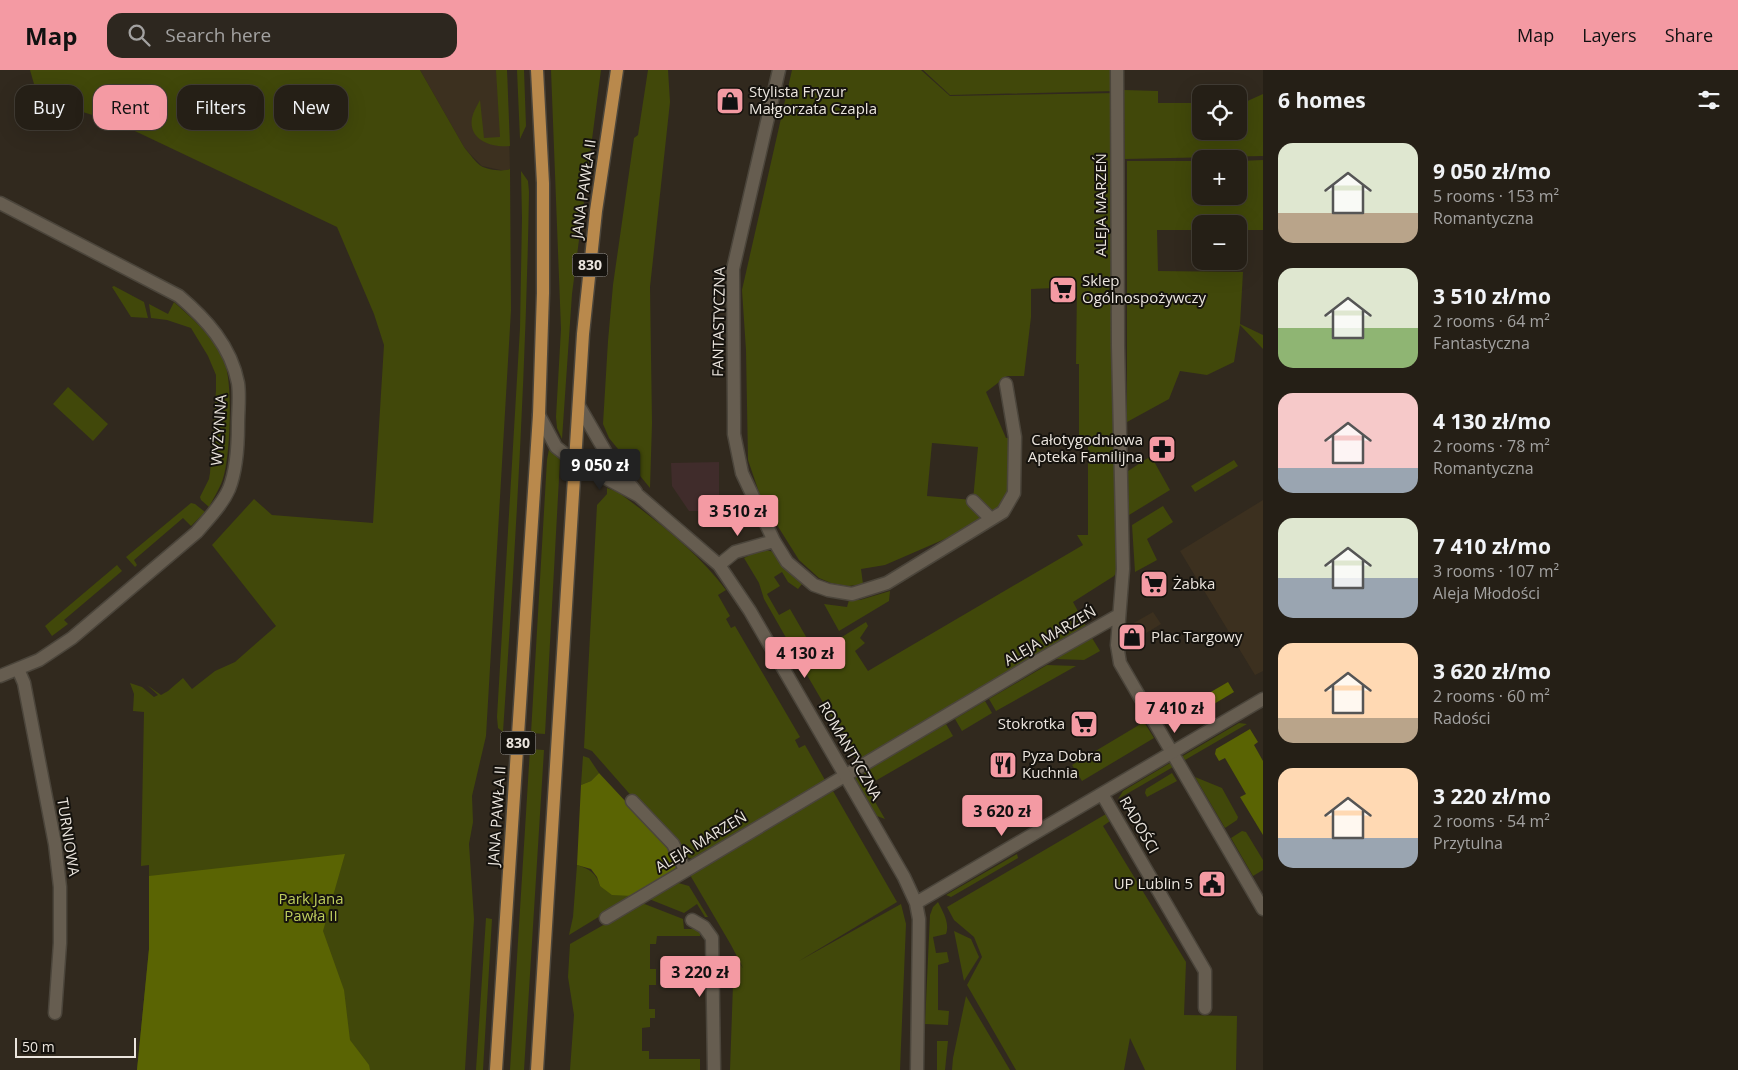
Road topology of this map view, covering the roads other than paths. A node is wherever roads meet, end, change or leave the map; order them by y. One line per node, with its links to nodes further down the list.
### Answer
1 (537, 70): 8 (main road, JANA PAWŁA II / 830)
2 (616, 70): 7 (main road, JANA PAWŁA II / 830)
3 (780, 70): 13 (street, FANTASTYCZNA)
4 (1117, 70): 15 (street, ALEJA MARZEŃ)
5 (0, 203): 16 (street, WYŻYNNA)
6 (1006, 384): 12 (street, FANTASTYCZNA)
7 (579, 406): 9 (main road, JANA PAWŁA II / 830); 10 (street, ROMANTYCZNA)
8 (539, 415): 9 (street, JANA PAWŁA II); 30 (main road, JANA PAWŁA II / 830)
9 (574, 461): 10 (street, ROMANTYCZNA); 31 (main road, JANA PAWŁA II / 830)
10 (639, 496): 14 (street, ROMANTYCZNA)
11 (973, 501): 12 (street)
12 (991, 519): 13 (street, FANTASTYCZNA)
13 (774, 541): 14 (street)
14 (719, 565): 20 (street, ROMANTYCZNA)
15 (1119, 615): 19 (street); 20 (street, ALEJA MARZEŃ)
16 (18, 669): 17 (street, WYŻYNNA); 29 (street, TURNIOWA)
17 (0, 676)
18 (1263, 699): 19 (street, RADOŚCI)
19 (1171, 752): 21 (street, RADOŚCI); 25 (street)
20 (845, 775): 23 (street, ALEJA MARZEŃ); 24 (street, ROMANTYCZNA)
21 (1102, 794): 24 (street, RADOŚCI); 28 (street, RADOŚCI)
22 (632, 801): 23 (street)
23 (684, 870): 26 (street, ALEJA MARZEŃ)
24 (916, 903): 33 (street, ROMANTYCZNA)
25 (1263, 909)
26 (606, 918)
27 (692, 920): 32 (street)
28 (1205, 1008)
29 (55, 1013)
30 (496, 1070)
31 (537, 1070)
32 (714, 1070)
33 (917, 1070)

